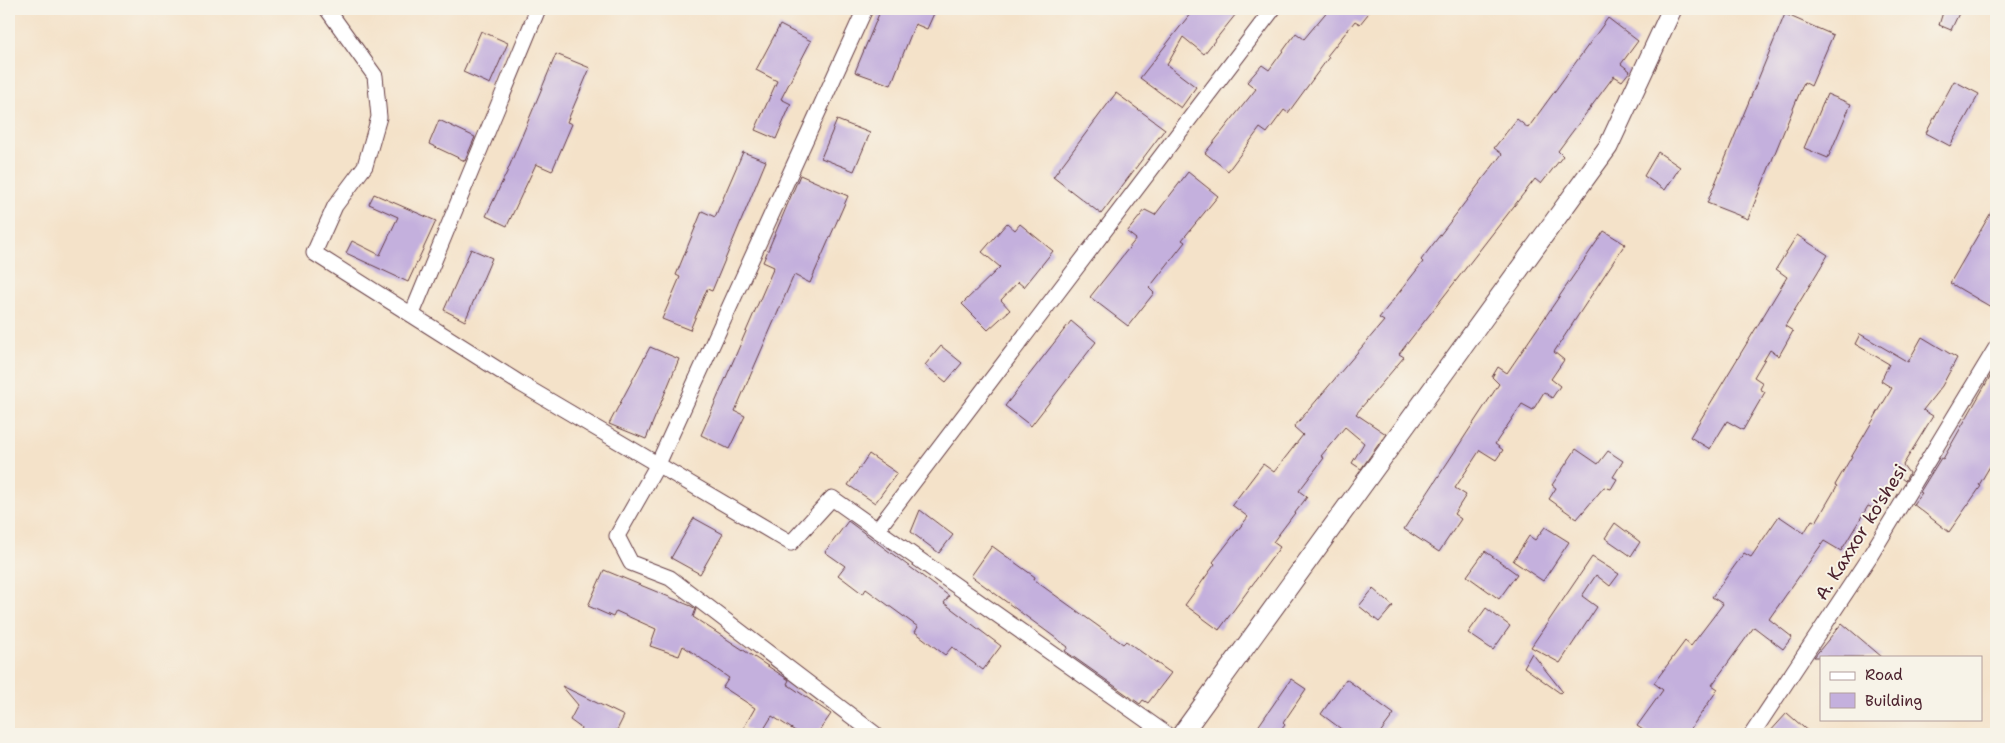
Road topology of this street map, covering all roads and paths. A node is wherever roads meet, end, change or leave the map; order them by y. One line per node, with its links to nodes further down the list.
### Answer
1 (327, 9): 6 (street)
2 (538, 9): 6 (street)
3 (865, 9): 8 (street)
4 (1273, 9): 9 (street)
5 (1672, 9): 12 (street)
6 (412, 314): 8 (street)
7 (1996, 348): 13 (street, A. Kaxxor ko'shesi)
8 (658, 464): 9 (street); 10 (street)
9 (877, 530): 11 (street)
10 (875, 734)
11 (1166, 734)
12 (1182, 734)
13 (1752, 734)

